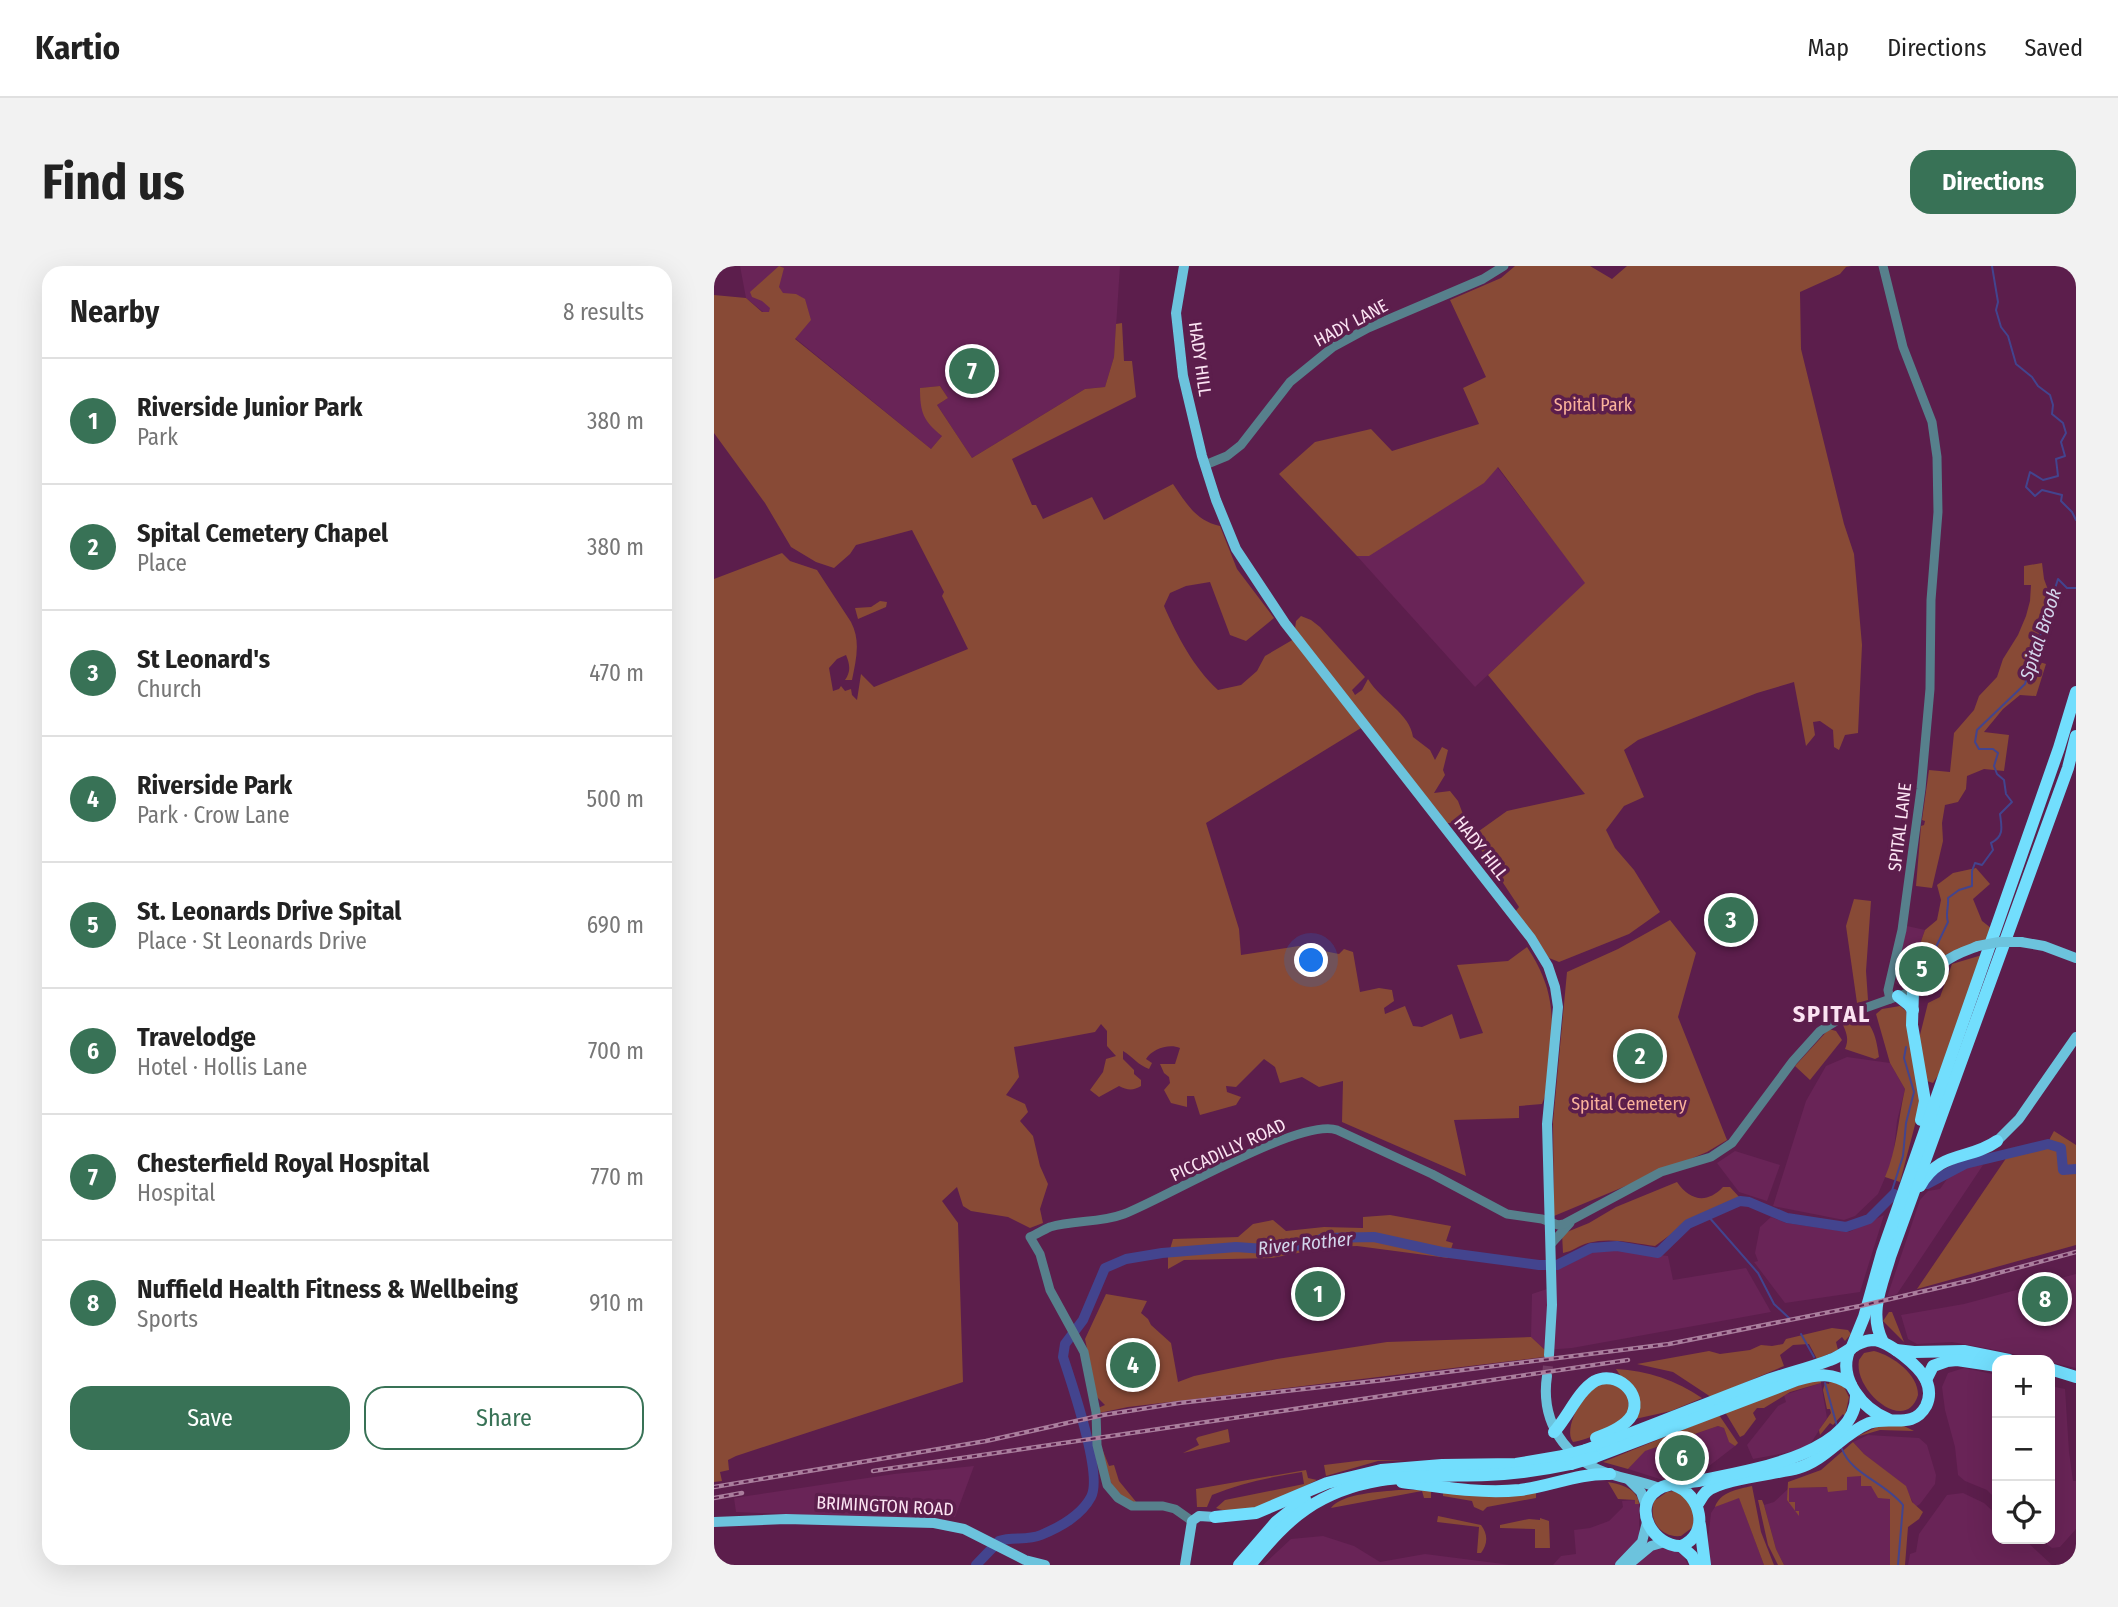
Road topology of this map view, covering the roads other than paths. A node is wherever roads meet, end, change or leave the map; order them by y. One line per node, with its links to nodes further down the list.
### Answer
1 (1184, 266): 4 (main road, HADY HILL)
2 (1504, 266): 4 (street, HADY LANE)
3 (1883, 266): 9 (street, SPITAL LANE)
4 (1204, 461): 16 (main road, HADY HILL)
5 (2076, 692): 13 (highway)
6 (2076, 736): 14 (highway)
7 (2076, 958): 8 (main road, bridge)
8 (1913, 991): 9 (street); 10 (highway)
9 (1894, 997): 10 (highway); 15 (street)
10 (1913, 1010): 13 (highway)
11 (2076, 1037): 12 (main road)
12 (1997, 1141): 14 (highway)
13 (1910, 1172): 19 (highway)
14 (1910, 1197): 18 (highway)
15 (1571, 1222): 16 (street); 17 (street)
16 (1551, 1223): 17 (main road, HADY HILL); 48 (street, PICCADILLY ROAD)
17 (1551, 1244): 21 (main road, HADY HILL)
18 (1883, 1342): 19 (highway); 20 (highway)
19 (1850, 1350): 29 (highway); 33 (highway)
20 (1896, 1350): 22 (highway); 28 (highway)
21 (1549, 1355)
22 (1992, 1357)
23 (1992, 1365): 28 (highway)
24 (2055, 1371): 26 (highway)
25 (1547, 1376): 31 (main road)
26 (2073, 1377): 27 (highway)
27 (2055, 1378)
28 (1926, 1380): 30 (highway)
29 (1854, 1390): 30 (highway); 32 (highway); 33 (highway)
30 (1889, 1420): 32 (highway)
31 (1554, 1432): 33 (highway); 35 (main road)
32 (1839, 1437): 39 (highway); 40 (highway)
33 (1587, 1451): 34 (highway, bridge); 34 (highway, bridge)
34 (1565, 1458): 37 (highway); 38 (highway)
35 (1610, 1474): 36 (main road); 38 (highway)
36 (1627, 1478): 41 (main road); 42 (main road)
37 (1346, 1479): 44 (highway); 54 (highway)
38 (1381, 1479): 55 (highway)
39 (1747, 1480): 43 (highway); 49 (highway)
40 (1674, 1485): 41 (highway); 43 (highway)
41 (1659, 1488): 42 (highway)
42 (1646, 1506): 47 (highway)
43 (1697, 1506): 45 (highway)
44 (1215, 1517): 48 (main road)
45 (1700, 1521): 49 (highway); 51 (highway)
46 (714, 1522): 52 (main road, BRIMINGTON ROAD)
47 (1647, 1522): 50 (highway); 56 (main road)
48 (1191, 1524): 53 (main road)
49 (1702, 1539): 59 (highway)
50 (1665, 1542): 51 (highway); 57 (main road)
51 (1681, 1546): 58 (highway)
52 (1045, 1565)
53 (1185, 1565)
54 (1239, 1565)
55 (1250, 1565)
56 (1620, 1565)
57 (1628, 1565)
58 (1696, 1565)
59 (1704, 1565)

